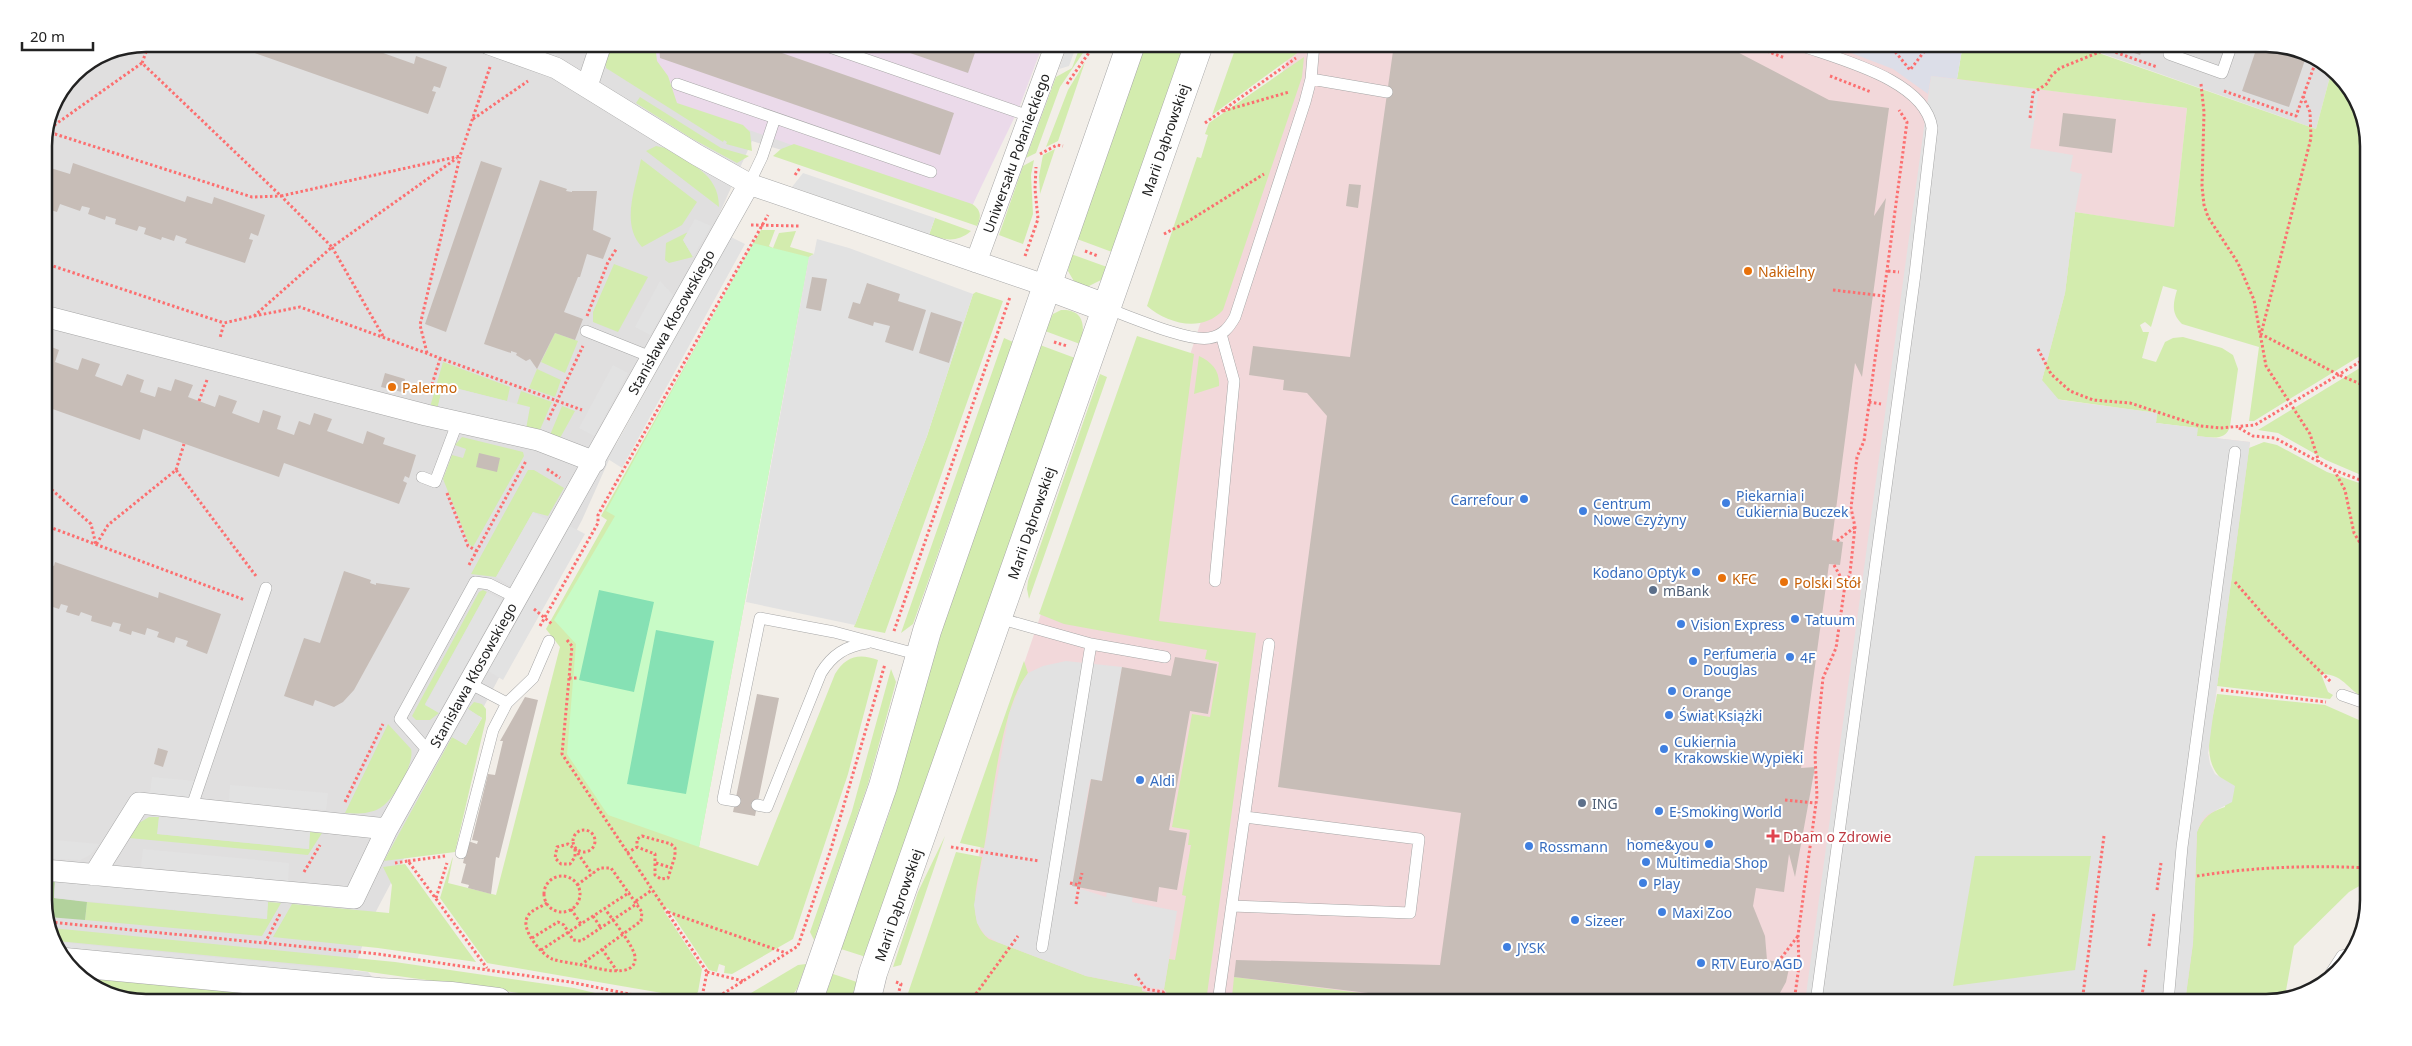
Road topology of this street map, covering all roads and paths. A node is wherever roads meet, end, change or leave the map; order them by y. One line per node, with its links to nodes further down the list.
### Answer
1 (1304, 52): 27 (path)
2 (1313, 52): 19 (lane)
3 (1819, 52): 206 (lane)
4 (1896, 52): 5 (path)
5 (1924, 52)
6 (2100, 52): 30 (path)
7 (2170, 52): 8 (lane)
8 (2229, 52)
9 (146, 53): 17 (path)
10 (598, 53): 22 (street)
11 (846, 53): 28 (lane)
12 (1053, 53): 28 (street, Uniwersału Połanieckiego)
13 (1089, 53): 23 (path)
14 (1127, 53): 54 (street)
15 (1196, 53): 58 (street, Marii Dąbrowskiej)
16 (490, 54): 22 (street); 31 (path)
17 (142, 63): 33 (path); 42 (path)
18 (531, 78): 31 (path)
19 (1310, 82): 24 (lane); 27 (path); 39 (lane)
20 (2201, 82): 64 (path)
21 (676, 84): 29 (lane)
22 (587, 86): 41 (street)
23 (1064, 89)
24 (1387, 92)
25 (2303, 96): 64 (path)
26 (1898, 108): 57 (path)
27 (1220, 112): 32 (path)
28 (1029, 116): 51 (street, Uniwersału Połanieckiego)
29 (775, 118): 40 (lane); 41 (lane)
30 (2030, 118)
31 (473, 119): 38 (path)
32 (1205, 123)
33 (55, 124)
34 (53, 134): 42 (path)
35 (1063, 146): 37 (path)
36 (1041, 148): 52 (path)
37 (1044, 152)
38 (460, 156): 42 (path); 48 (path); 69 (path)
39 (1286, 161): 47 (path); 63 (lane)
40 (932, 172)
41 (749, 184): 51 (street); 70 (street, Stanisława Kłosowskiego)
42 (280, 196): 48 (path)
43 (770, 212): 45 (path)
44 (745, 224): 45 (path)
45 (760, 225): 46 (path); 105 (path)
46 (804, 226)
47 (1164, 234)
48 (332, 247): 59 (path); 65 (path)
49 (1082, 250): 50 (path)
50 (1100, 257)
51 (976, 262): 54 (street)
52 (1022, 264)
53 (53, 266): 61 (path)
54 (1046, 286): 58 (street); 115 (street)
55 (1012, 290): 109 (path)
56 (1833, 290): 57 (path)
57 (1884, 296): 91 (path)
58 (1106, 308): 63 (lane); 106 (street, Marii Dąbrowskiej)
59 (254, 316): 61 (path); 65 (path)
60 (53, 318): 72 (street)
61 (224, 323): 72 (path)
62 (586, 331): 70 (lane)
63 (1221, 334): 100 (lane)
64 (2261, 334): 74 (path); 77 (path)
65 (384, 337): 69 (path)
66 (1050, 340): 67 (path)
67 (1068, 347)
68 (2038, 349): 81 (path)
69 (427, 353): 71 (path)
70 (651, 357): 84 (street, Stanisława Kłosowskiego)
71 (440, 359): 78 (path); 79 (path)
72 (214, 360): 76 (path); 79 (street)
73 (2359, 362): 74 (path)
74 (2339, 375): 75 (path); 77 (path)
75 (2359, 383)
76 (199, 401)
77 (2291, 404): 81 (path); 85 (path)
78 (582, 410)
79 (426, 415): 80 (street)
80 (458, 422): 84 (street); 88 (lane)
81 (2238, 428): 85 (path)
82 (184, 444): 86 (path)
83 (2235, 452): 99 (lane)
84 (594, 462): 103 (street, Stanisława Kłosowskiego)
85 (2319, 462): 87 (path)
86 (176, 470): 95 (path); 102 (path)
87 (2334, 470): 89 (path); 94 (path)
88 (422, 477)
89 (2359, 480)
90 (53, 491): 95 (path)
91 (1855, 527): 93 (path); 101 (path)
92 (53, 528): 95 (path)
93 (1837, 541)
94 (2360, 542)
95 (96, 545): 104 (path)
96 (468, 546): 97 (path)
97 (477, 551)
98 (1834, 565): 101 (path)
99 (2220, 565): 122 (path); 153 (lane)
100 (1215, 581)
101 (1845, 585): 129 (path)
102 (266, 588): 104 (lane)
103 (517, 598): 105 (path); 120 (street, Stanisława Kłosowskiego); 126 (lane)
104 (260, 605): 131 (lane)
105 (546, 617): 107 (path); 108 (path)
106 (998, 618): 113 (lane); 200 (street, Marii Dąbrowskiej)
107 (559, 631)
108 (536, 633)
109 (894, 634)
110 (566, 638): 118 (path)
111 (549, 641): 125 (lane)
112 (868, 642): 115 (lane); 128 (lane); 130 (lane)
113 (1091, 644): 116 (lane); 145 (lane)
114 (1269, 644): 132 (lane)
115 (920, 655): 199 (street)
116 (1165, 657)
117 (885, 663): 184 (path)
118 (569, 678): 119 (path); 140 (path)
119 (577, 678)
120 (469, 683): 125 (lane); 126 (street, Stanisława Kłosowskiego)
121 (2217, 690): 124 (path)
122 (2342, 696): 123 (lane)
123 (2360, 701)
124 (2328, 702)
125 (507, 703): 139 (lane)
126 (430, 753): 133 (street, Stanisława Kłosowskiego)
127 (1785, 800): 129 (path)
128 (735, 801)
129 (1816, 803): 176 (path)
130 (757, 805)
131 (191, 809): 133 (street); 151 (street)
132 (1245, 816): 163 (lane); 163 (lane)
133 (387, 829): 151 (street, Stanisława Kłosowskiego)
134 (2104, 836): 207 (path)
135 (323, 840): 152 (path)
136 (951, 846): 145 (path)
137 (637, 847): 140 (path); 144 (path); 146 (path)
138 (576, 848): 138 (path); 138 (path); 150 (path)
139 (461, 853)
140 (627, 853): 156 (path)
141 (2162, 856): 157 (path)
142 (408, 861): 143 (path); 159 (path); 159 (path)
143 (392, 863)
144 (656, 863): 146 (path); 146 (path)
145 (1056, 864): 155 (path); 181 (lane)
146 (672, 868)
147 (2360, 868): 153 (path)
148 (53, 871): 151 (street, Stanisława Kłosowskiego)
149 (1082, 873): 155 (path)
150 (592, 874): 154 (path); 158 (path)
151 (94, 875)
152 (302, 875)
153 (2180, 879): 209 (lane)
154 (577, 884): 161 (path); 164 (path)
155 (1079, 884): 162 (path)
156 (652, 890): 160 (path); 167 (path)
157 (2157, 890)
158 (630, 892): 160 (path); 165 (path)
159 (436, 898): 188 (path)
160 (637, 902): 170 (path); 175 (path)
161 (547, 904): 164 (path); 178 (path)
162 (1076, 904)
163 (1232, 906): 204 (lane)
164 (571, 909): 172 (path)
165 (605, 909): 169 (path); 170 (path)
166 (282, 911): 179 (path)
167 (667, 912): 184 (path); 191 (path)
168 (2154, 913): 180 (path)
169 (593, 916): 172 (path); 173 (path)
170 (612, 920): 173 (path); 175 (path)
171 (55, 923): 179 (path)
172 (581, 924): 174 (path)
173 (601, 928): 174 (path)
174 (568, 932): 178 (path); 183 (path)
175 (622, 935): 182 (path); 190 (path)
176 (1798, 935): 185 (path); 205 (path)
177 (1018, 936): 202 (path)
178 (532, 938): 183 (path)
179 (265, 943): 188 (path)
180 (2149, 946)
181 (1042, 947)
182 (602, 949): 187 (path); 190 (path)
183 (541, 950): 187 (path)
184 (786, 953): 193 (path)
185 (1778, 962)
186 (78, 963): 195 (street)
187 (581, 964): 190 (path)
188 (487, 968): 196 (path)
189 (2146, 969): 208 (path)
190 (618, 972)
191 (707, 972): 193 (path); 197 (path)
192 (1135, 974): 203 (path)
193 (743, 981): 198 (path)
194 (901, 984): 201 (path)
195 (415, 994)
196 (625, 994)
197 (703, 994)
198 (723, 994)
199 (811, 994)
200 (868, 994)
201 (898, 994)
202 (976, 994)
203 (1164, 994)
204 (1219, 994)
205 (1795, 994)
206 (1817, 994)
207 (2083, 994)
208 (2142, 994)
209 (2169, 994)

